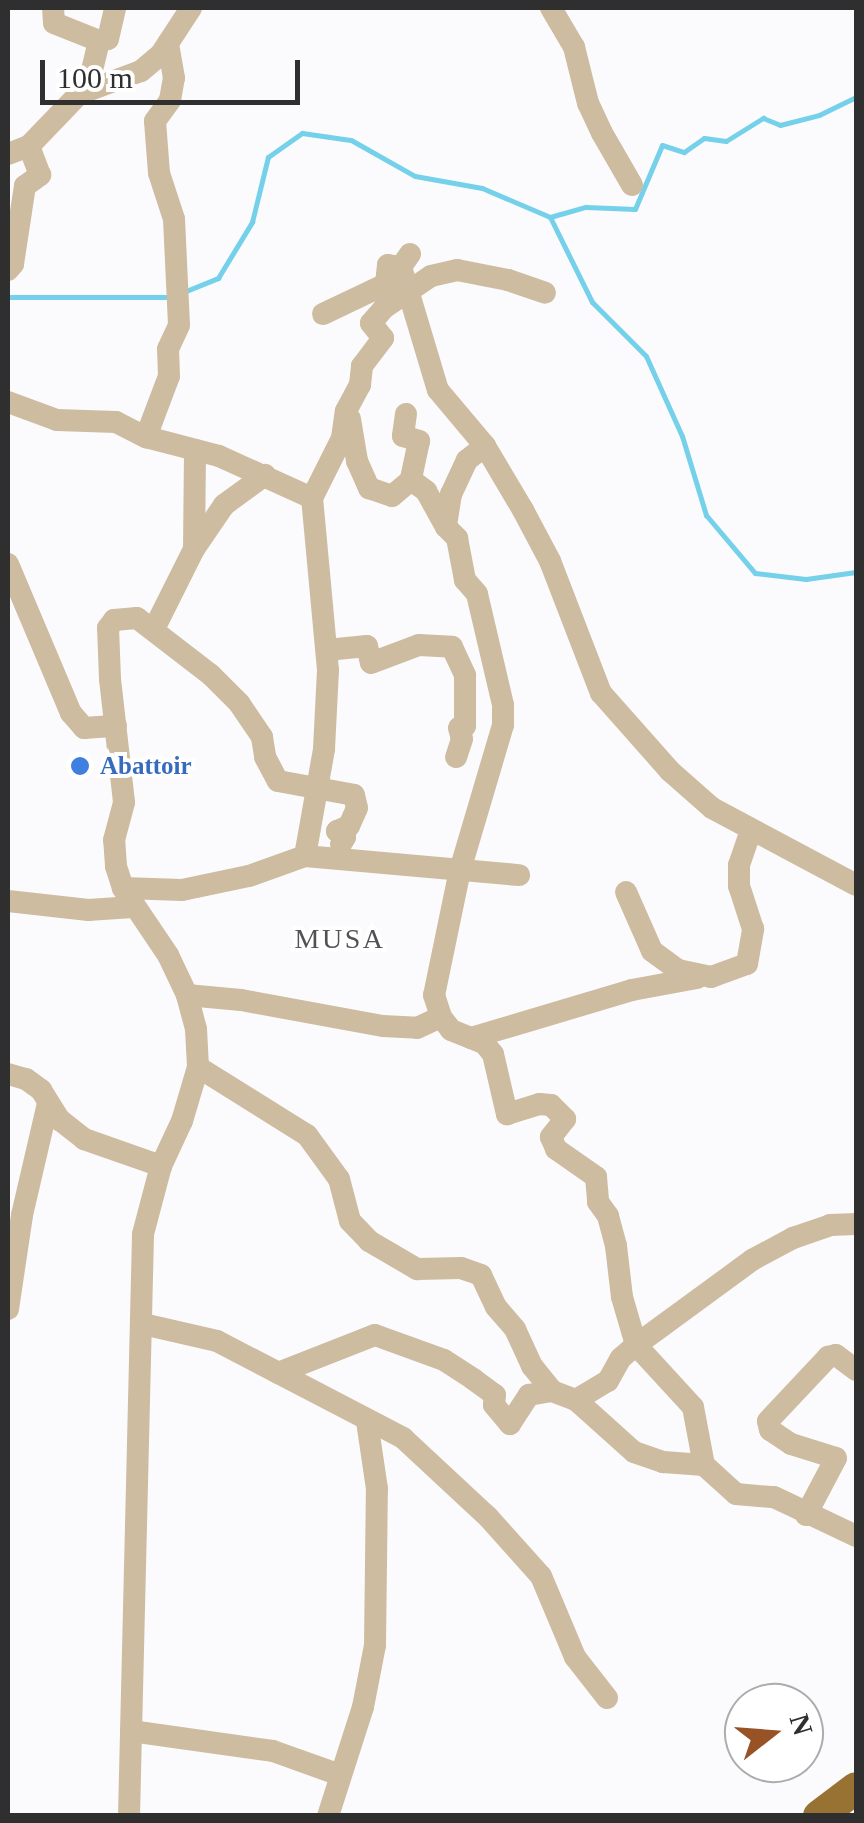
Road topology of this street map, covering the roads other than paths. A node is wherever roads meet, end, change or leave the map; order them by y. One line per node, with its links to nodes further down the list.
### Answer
1 (53, 8): 5 (street)
2 (115, 8): 5 (street)
3 (191, 8): 6 (street)
4 (550, 8): 9 (street)
5 (99, 41): 7 (street)
6 (168, 44): 7 (street); 17 (street)
7 (87, 92): 8 (street)
8 (18, 150): 10 (street)
9 (632, 186)
10 (8, 270)
11 (545, 293): 12 (street)
12 (409, 294): 13 (street); 15 (street); 18 (street)
13 (322, 314)
14 (8, 402): 17 (street)
15 (349, 405): 21 (street); 22 (street)
16 (406, 414): 21 (street)
17 (146, 437): 19 (street)
18 (485, 446): 23 (street); 31 (street)
19 (195, 450): 20 (street); 24 (street)
20 (265, 475): 22 (street); 24 (street)
21 (411, 480): 23 (street)
22 (312, 498): 27 (street)
23 (446, 527): 34 (street)
24 (194, 549): 26 (street)
25 (8, 564): 28 (street)
26 (154, 629): 28 (street); 30 (street)
27 (326, 650): 29 (street); 30 (street)
28 (116, 726): 38 (street)
29 (456, 757)
30 (318, 792): 32 (street); 33 (street)
31 (751, 831): 36 (street); 40 (street)
32 (341, 844)
33 (305, 856): 34 (street); 38 (street)
34 (460, 870): 35 (street); 42 (street)
35 (520, 875)
36 (856, 885)
37 (626, 892): 40 (street)
38 (128, 898): 39 (street); 41 (street)
39 (8, 901)
40 (711, 976): 43 (street)
41 (187, 995): 42 (street); 44 (street)
42 (441, 1018): 43 (street)
43 (471, 1038): 51 (street)
44 (198, 1067): 47 (street); 54 (street)
45 (8, 1074): 46 (street)
46 (48, 1104): 47 (street); 49 (street)
47 (161, 1166): 50 (street)
48 (856, 1224): 51 (street)
49 (8, 1308)
50 (144, 1324): 53 (street); 61 (street)
51 (636, 1345): 55 (street); 57 (street)
52 (856, 1370): 58 (street)
53 (278, 1373): 54 (street); 56 (street)
54 (552, 1391): 55 (street)
55 (576, 1400): 57 (street)
56 (367, 1420): 60 (street); 62 (street)
57 (704, 1465): 58 (street)
58 (806, 1516): 59 (street)
59 (856, 1536)
60 (606, 1698)
61 (132, 1732): 62 (street); 64 (street)
62 (340, 1775): 65 (street)
63 (856, 1788): 66 (highway)
64 (129, 1816)
65 (328, 1816)
66 (819, 1816)

